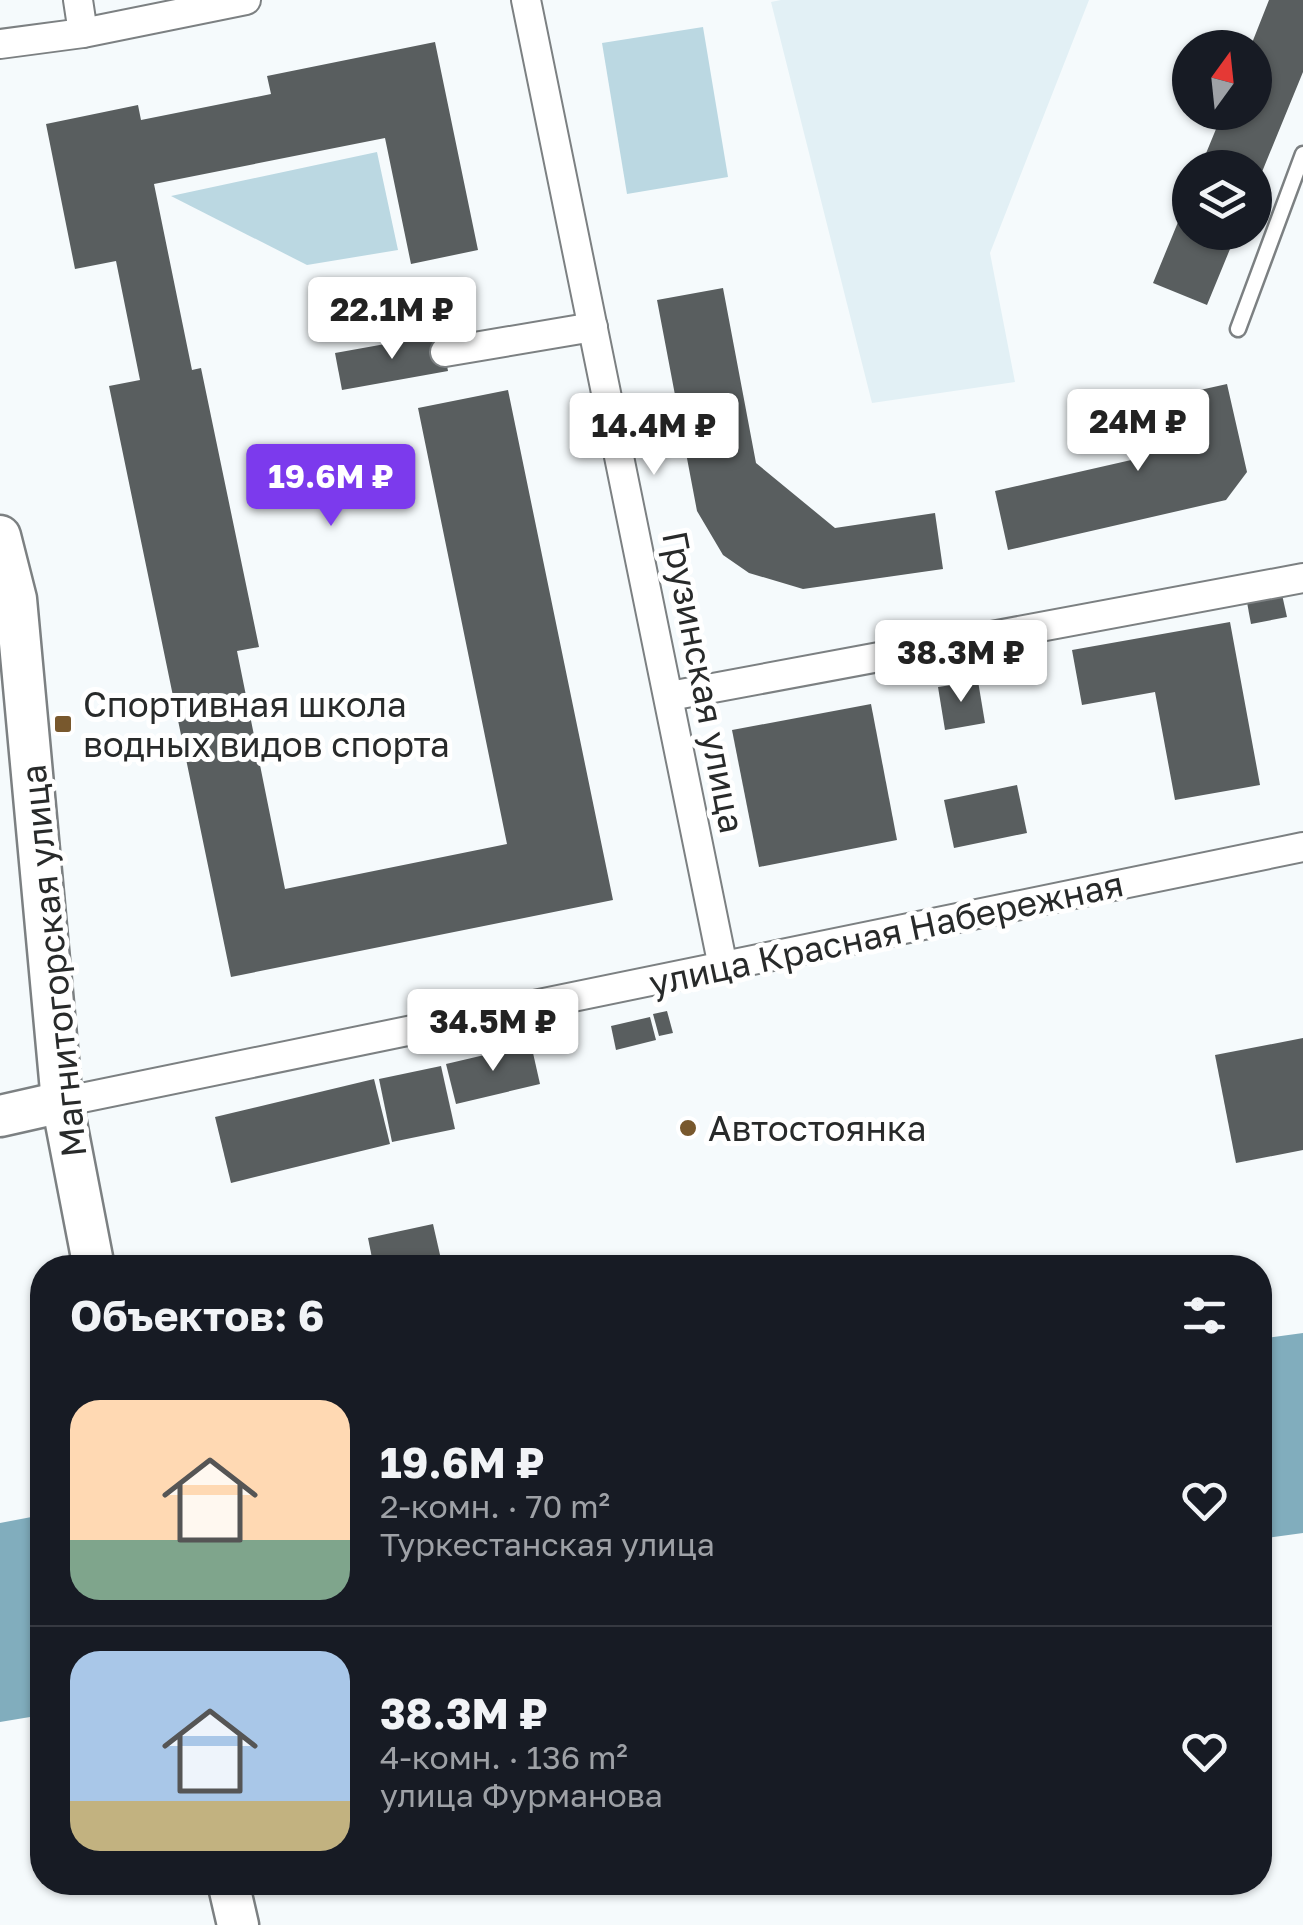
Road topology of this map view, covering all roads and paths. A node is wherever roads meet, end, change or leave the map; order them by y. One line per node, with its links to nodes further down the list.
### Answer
1 (78, 0): 4 (street)
2 (246, 0): 4 (street)
3 (526, 0): 7 (street, Грузинская улица)
4 (84, 33): 5 (street)
5 (0, 44)
6 (1303, 154): 8 (lane)
7 (593, 327): 9 (street); 13 (street, Грузинская улица)
8 (1238, 329)
9 (444, 352)
10 (0, 536): 12 (main road, Магнитогорская улица)
11 (1303, 578): 13 (street)
12 (8, 601): 16 (main road, Магнитогорская улица)
13 (670, 696): 15 (street, Грузинская улица)
14 (1303, 847): 15 (street, улица Красная Набережная)
15 (723, 967): 16 (street, улица Красная Набережная)
16 (62, 1102): 17 (main road, улица Красная Набережная); 18 (main road, Магнитогорская улица)
17 (0, 1116)
18 (91, 1255)

